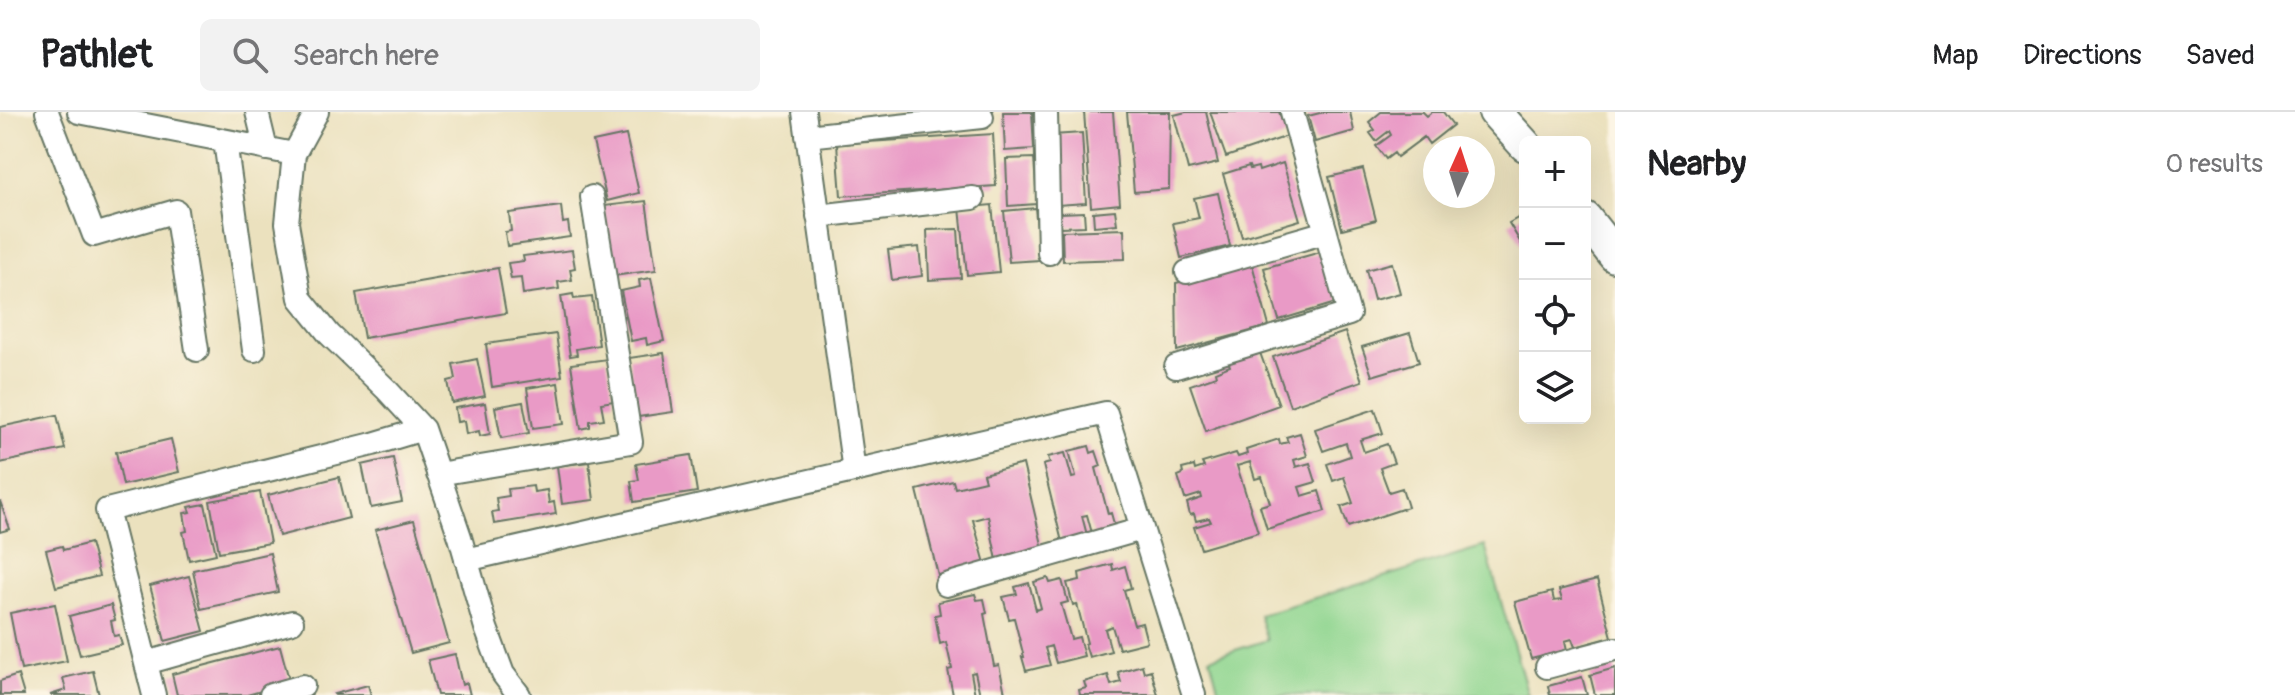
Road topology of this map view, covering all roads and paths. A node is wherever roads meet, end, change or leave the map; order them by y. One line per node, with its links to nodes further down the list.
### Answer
1 (47, 112): 24 (street)
2 (79, 112): 9 (street)
3 (257, 112): 14 (street)
4 (317, 112): 15 (street)
5 (804, 112): 11 (street)
6 (1046, 112): 21 (street)
7 (1292, 112): 20 (street)
8 (1495, 112): 12 (street)
9 (121, 115): 13 (street)
10 (982, 117): 11 (street)
11 (807, 136): 18 (street)
12 (1519, 138)
13 (225, 141): 14 (street); 25 (street)
14 (266, 149): 15 (street)
15 (294, 154): 27 (street)
16 (592, 197): 29 (street)
17 (973, 198): 18 (street)
18 (818, 216): 28 (street)
19 (1591, 226): 22 (street)
20 (1326, 232): 23 (street); 26 (street)
21 (1049, 253)
22 (1615, 256)
23 (1187, 272)
24 (197, 350)
25 (254, 350)
26 (1176, 367)
27 (423, 429): 29 (street); 35 (street)
28 (854, 471): 30 (street); 31 (street)
29 (438, 474): 31 (street)
30 (1142, 529): 32 (street); 41 (street)
31 (466, 560): 40 (street)
32 (946, 585)
33 (292, 622): 35 (street)
34 (1615, 649): 36 (street)
35 (146, 663): 38 (street)
36 (1547, 667)
37 (303, 686): 39 (street)
38 (154, 695)
39 (271, 695)
40 (519, 695)
41 (1194, 695)

